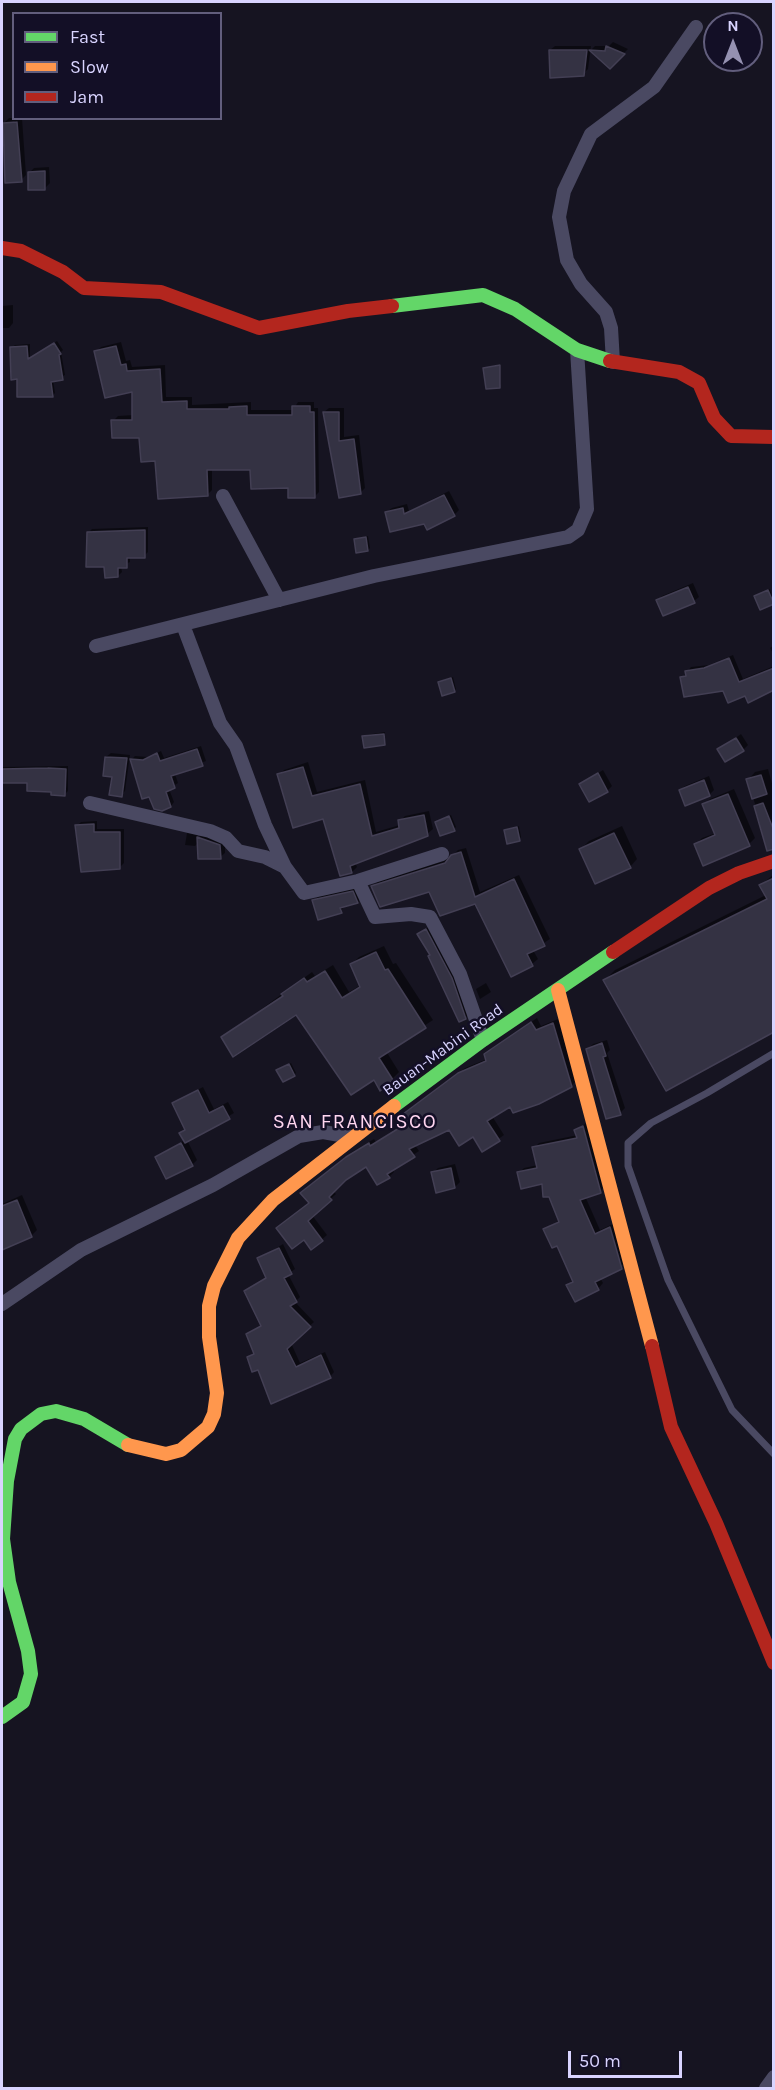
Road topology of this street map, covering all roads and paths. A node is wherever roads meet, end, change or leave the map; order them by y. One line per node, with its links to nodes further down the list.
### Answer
1 (696, 27): 4 (street)
2 (2, 248): 3 (street)
3 (577, 350): 4 (street); 7 (street)
4 (613, 362): 5 (street)
5 (774, 437)
6 (222, 496): 7 (street)
7 (279, 600): 8 (street)
8 (183, 625): 9 (street); 13 (street)
9 (96, 646)
10 (90, 803): 13 (street)
11 (442, 854): 14 (street)
12 (774, 861): 15 (street, Bauan-Mabini Road)
13 (285, 867): 14 (street)
14 (358, 881): 16 (street)
15 (558, 990): 16 (street, Bauan-Mabini Road); 21 (street)
16 (483, 1040): 18 (street, Bauan-Mabini Road)
17 (774, 1053): 20 (lane)
18 (351, 1137): 19 (street); 22 (street, Bauan-Mabini Road)
19 (2, 1304)
20 (774, 1455)
21 (774, 1664)
22 (2, 1717)
23 (774, 2077): 24 (street)
24 (766, 2088)

